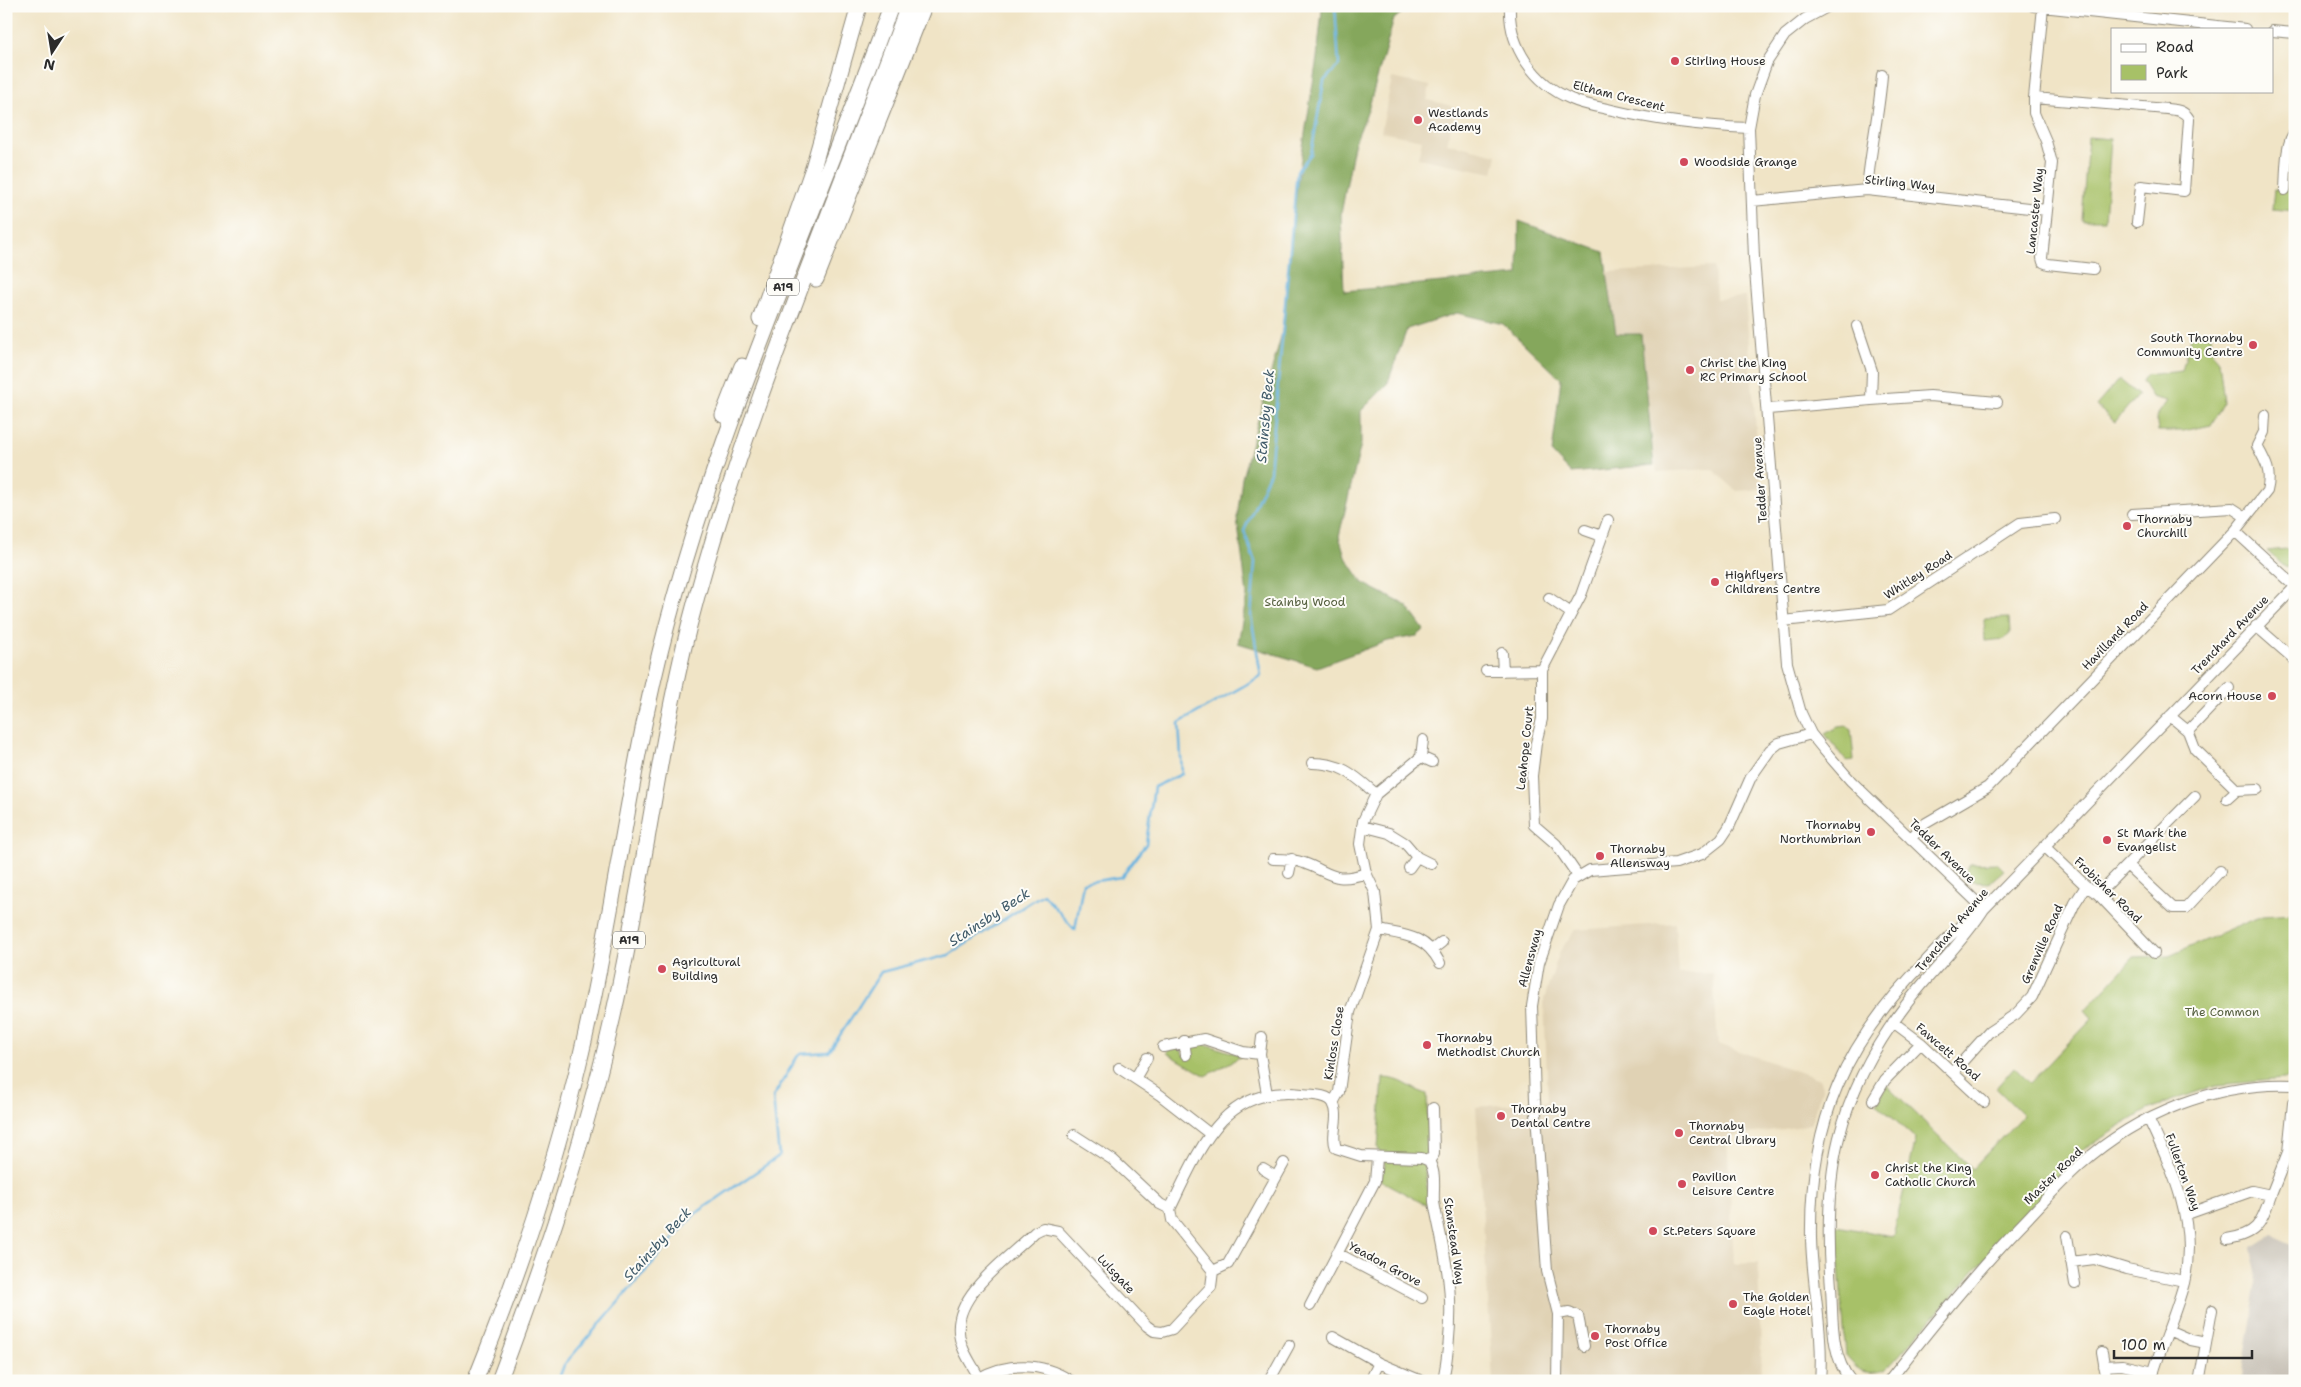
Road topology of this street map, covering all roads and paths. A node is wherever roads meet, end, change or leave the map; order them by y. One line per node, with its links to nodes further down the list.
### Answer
1 (859, 6): 36 (highway)
2 (891, 6): 36 (highway, A19)
3 (908, 6): 12 (highway, A19)
4 (917, 6): 12 (highway)
5 (924, 6): 28 (highway)
6 (1510, 6): 15 (street, Eltham Crescent)
7 (1829, 6): 15 (street, Tedder Avenue)
8 (2038, 7): 9 (street); 14 (street, Lancaster Way)
9 (2237, 28)
10 (2274, 31): 11 (street)
11 (2295, 34)
12 (884, 73): 28 (highway, A19)
13 (1882, 75): 17 (street)
14 (2034, 98): 20 (street, Lancaster Way); 21 (street)
15 (1749, 128): 19 (street, Tedder Avenue)
16 (2295, 132): 18 (street)
17 (1867, 190): 19 (street, Stirling Way); 20 (street, Stirling Way)
18 (2285, 190)
19 (1752, 201): 26 (street, Tedder Avenue)
20 (2046, 210): 22 (street, Lancaster Way)
21 (2137, 222)
22 (2093, 269)
23 (1857, 326): 24 (street)
24 (1871, 400): 25 (street); 26 (street)
25 (1997, 402)
26 (1768, 409): 40 (street, Tedder Avenue)
27 (2265, 415): 30 (street, Havilland Road)
28 (729, 491): 139 (highway, A19)
29 (2132, 514): 30 (street)
30 (2246, 517): 34 (street, Havilland Road)
31 (2056, 519): 40 (street, Whitley Road)
32 (1608, 520): 35 (street, Leahope Court)
33 (1584, 530): 35 (street)
34 (2235, 531): 37 (street); 61 (street, Havilland Road)
35 (1602, 536): 39 (street, Leahope Court)
36 (682, 570): 138 (highway, A19)
37 (2295, 586): 41 (street, Trenchard Avenue)
38 (1549, 598): 39 (street)
39 (1572, 613): 44 (street, Leahope Court)
40 (1783, 620): 50 (street, Tedder Avenue)
41 (2256, 626): 43 (street); 48 (street, Trenchard Avenue)
42 (1502, 653): 46 (street)
43 (2295, 660)
44 (1542, 670): 46 (street); 72 (street, Leahope Court)
45 (1486, 671): 46 (street)
46 (1503, 671)
47 (2229, 688): 49 (street)
48 (2170, 716): 49 (street); 62 (street, Trenchard Avenue)
49 (2188, 731): 56 (street)
50 (1812, 734): 61 (street, Tedder Avenue); 72 (street)
51 (1423, 740): 52 (street)
52 (1421, 757): 53 (street); 57 (street, Kinloss Close)
53 (1432, 762)
54 (1312, 763): 57 (street)
55 (2258, 789): 56 (street)
56 (2236, 790): 59 (street)
57 (1376, 794): 60 (street, Kinloss Close)
58 (2195, 796): 67 (street)
59 (2227, 799)
60 (1362, 826): 63 (street); 71 (street, Kinloss Close)
61 (1911, 839): 75 (street, Tedder Avenue)
62 (2044, 846): 73 (street, Frobisher Road); 75 (street, Trenchard Avenue)
63 (1417, 857): 66 (street); 68 (street)
64 (1273, 859): 65 (street)
65 (1292, 860): 70 (street); 71 (street)
66 (1431, 864)
67 (2128, 865): 69 (street); 74 (street)
68 (1409, 868)
69 (2220, 871)
70 (1289, 873)
71 (1366, 873): 76 (street, Kinloss Close)
72 (1578, 876): 126 (street, Allensway)
73 (2086, 886): 74 (street, Frobisher Road); 92 (street, Grenville Road)
74 (2098, 894): 79 (street, Frobisher Road)
75 (1984, 909): 80 (street); 82 (street, Trenchard Avenue)
76 (1379, 930): 78 (street); 98 (street, Kinloss Close)
77 (1442, 942): 78 (street)
78 (1433, 949): 81 (street)
79 (2154, 952)
80 (1929, 957): 82 (street); 116 (street)
81 (1440, 963)
82 (1939, 966): 83 (street, Trenchard Avenue)
83 (1893, 1022): 86 (street, Fawcett Road); 115 (street, Trenchard Avenue)
84 (1262, 1037): 88 (street)
85 (1184, 1042): 87 (street); 88 (street); 89 (street)
86 (1921, 1043): 92 (street, Fawcett Road); 96 (street)
87 (1163, 1047)
88 (1260, 1054): 95 (street)
89 (1186, 1055)
90 (1147, 1058): 93 (street)
91 (1119, 1068): 93 (street)
92 (1953, 1072): 97 (street, Fawcett Road)
93 (1136, 1077): 102 (street)
94 (2295, 1085): 101 (street, Master Road)
95 (1267, 1094): 98 (street); 102 (street)
96 (1873, 1100)
97 (1984, 1102)
98 (1333, 1103): 106 (street)
99 (2292, 1103): 111 (street)
100 (1433, 1108): 107 (street, Stanstead Way)
101 (2148, 1118): 113 (street, Fullerton Way); 148 (street, Master Road)
102 (1210, 1134): 112 (street)
103 (1074, 1135): 104 (street)
104 (1085, 1142): 105 (street); 112 (street)
105 (1079, 1152)
106 (1377, 1158): 107 (street); 118 (street, Yeadon Grove)
107 (1430, 1161): 144 (street, Stanstead Way)
108 (1284, 1163): 110 (street)
109 (1263, 1168): 110 (street)
110 (1276, 1176): 120 (street)
111 (2271, 1195): 113 (street); 117 (street)
112 (1170, 1209): 120 (street)
113 (2186, 1214): 121 (street, Fullerton Way)
114 (2067, 1236): 119 (street)
115 (1828, 1238): 116 (street); 147 (street, Trenchard Avenue)
116 (1811, 1239): 146 (street)
117 (2227, 1239)
118 (1337, 1252): 123 (street, Yeadon Grove); 124 (street, Yeadon Grove)
119 (2072, 1262): 121 (street); 122 (street)
120 (1213, 1270): 137 (street, Lulsgate)
121 (2184, 1281): 127 (street, Fullerton Way)
122 (2075, 1284)
123 (1422, 1298)
124 (1310, 1306)
125 (2212, 1310): 129 (street)
126 (1558, 1314): 131 (street); 145 (street, Allensway)
127 (2168, 1330): 129 (street); 135 (street, Fullerton Way)
128 (1333, 1337): 133 (street)
129 (2206, 1343): 136 (street)
130 (1289, 1345): 141 (street)
131 (1584, 1346)
132 (2102, 1352): 134 (street)
133 (1379, 1363): 142 (street); 143 (street)
134 (2104, 1366): 135 (street); 149 (street)
135 (2152, 1376)
136 (2200, 1377)
137 (977, 1379): 140 (street)
138 (475, 1381)
139 (499, 1381)
140 (1071, 1381)
141 (1269, 1381)
142 (1370, 1381)
143 (1422, 1381)
144 (1443, 1381)
145 (1557, 1381)
146 (1820, 1381)
147 (1851, 1381)
148 (1889, 1381)
149 (2108, 1381)

